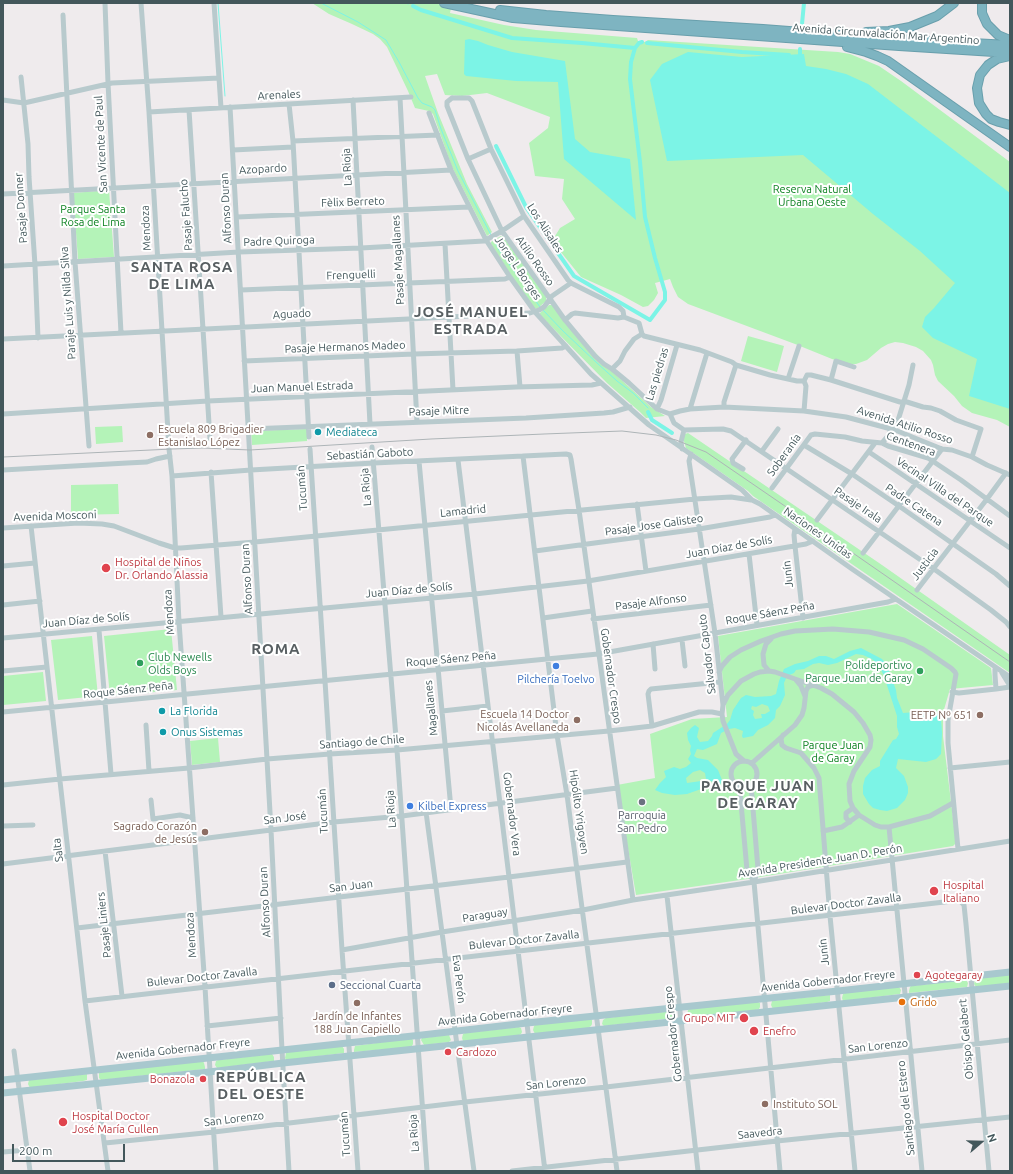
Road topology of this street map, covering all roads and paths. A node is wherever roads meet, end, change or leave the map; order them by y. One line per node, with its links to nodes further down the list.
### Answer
1 (105, 3): 17 (street, San Vicente de Paul)
2 (141, 3): 16 (street, Mendoza)
3 (214, 3): 15 (street)
4 (444, 3): 9 (highway)
5 (467, 3): 9 (highway)
6 (954, 3): 9 (highway)
7 (982, 3): 10 (highway)
8 (63, 15): 18 (street, Paraje Luis y Nilda Silva)
9 (761, 32): 11 (highway, Avenida Circunvalación Mar Argentino); 12 (highway, Avenida Circunvalación Mar Argentino); 36 (highway)
10 (1010, 40)
11 (1010, 45)
12 (1010, 53)
13 (1010, 56): 31 (highway)
14 (21, 77): 24 (street, Pasaje Donner)
15 (219, 78): 16 (street); 27 (street)
16 (147, 81): 17 (street); 29 (street, Mendoza)
17 (108, 83): 18 (street); 47 (street, San Vicente de Paul)
18 (67, 92): 24 (street); 48 (street, Paraje Luis y Nilda Silva)
19 (411, 97): 20 (street, Arenales)
20 (400, 98): 23 (street, Arenales); 33 (street, Pasaje Magallanes)
21 (467, 98): 37 (street, Los Alisales); 39 (street, Atilio Rosso)
22 (3, 100): 24 (street)
23 (353, 100): 25 (street, Arenales); 34 (street, La Rioja)
24 (24, 103): 49 (street, Pasaje Donner)
25 (289, 104): 26 (street, Arenales); 35 (street)
26 (230, 107): 27 (street, Arenales); 38 (street, Alfonso Duran)
27 (221, 108): 28 (street, Arenales)
28 (189, 110): 29 (street, Arenales); 45 (street, Pasaje Falucho)
29 (149, 112): 46 (street, Mendoza)
30 (429, 113): 32 (street, Jorge L Borges)
31 (1010, 125)
32 (438, 135): 33 (street); 40 (street, Jorge L Borges)
33 (402, 136): 34 (street); 41 (street, Pasaje Magallanes)
34 (355, 138): 35 (street); 42 (street, La Rioja)
35 (293, 144): 38 (street); 43 (street)
36 (1010, 147)
37 (491, 149): 39 (street); 55 (street, Los Alisales)
38 (233, 150): 44 (street, Alfonso Duran)
39 (468, 159): 57 (street, Atilio Rosso)
40 (451, 170): 41 (street, Azopardo); 51 (street, Jorge L Borges)
41 (404, 172): 42 (street, Azopardo); 52 (street, Pasaje Magallanes)
42 (357, 174): 43 (street, Azopardo); 53 (street, La Rioja)
43 (294, 178): 44 (street, Azopardo); 54 (street)
44 (234, 181): 45 (street, Azopardo); 56 (street, Alfonso Duran)
45 (194, 183): 46 (street, Azopardo); 64 (street, Pasaje Falucho)
46 (154, 185): 47 (street, Azopardo); 65 (street, Mendoza)
47 (113, 188): 48 (street, Azopardo); 66 (street, San Vicente de Paul)
48 (71, 190): 49 (street, Azopardo); 67 (street, Paraje Luis y Nilda Silva)
49 (30, 192): 50 (street, Azopardo); 68 (street, Pasaje Donner)
50 (3, 194)
51 (469, 207): 52 (street, Fèlix Berreto); 58 (street, Jorge L Borges)
52 (406, 209): 53 (street, Fèlix Berreto); 60 (street, Pasaje Magallanes)
53 (359, 212): 54 (street, Fèlix Berreto); 61 (street, La Rioja)
54 (297, 214): 56 (street, Fèlix Berreto); 62 (street)
55 (524, 216): 57 (street, Padre Quiroga); 73 (street, Los Alisales)
56 (237, 217): 63 (street, Alfonso Duran)
57 (502, 231): 58 (street, Padre Quiroga); 77 (street, Atilio Rosso)
58 (490, 238): 59 (street, Padre Quiroga); 70 (street, Jorge L Borges)
59 (445, 244): 60 (street, Padre Quiroga); 71 (street)
60 (408, 246): 61 (street, Padre Quiroga); 72 (street, Pasaje Magallanes)
61 (361, 248): 62 (street, Padre Quiroga); 74 (street, La Rioja)
62 (299, 250): 63 (street, Padre Quiroga); 75 (street)
63 (239, 252): 64 (street, Padre Quiroga); 76 (street, Alfonso Duran)
64 (199, 254): 65 (street, Padre Quiroga); 86 (street, Pasaje Falucho)
65 (158, 257): 66 (street, Padre Quiroga); 87 (street, Mendoza)
66 (117, 259): 67 (street, Padre Quiroga); 88 (street, San Vicente de Paul)
67 (75, 262): 68 (street, Padre Quiroga); 90 (street, Paraje Luis y Nilda Silva)
68 (35, 265): 69 (street, Padre Quiroga); 91 (street, Pasaje Donner)
69 (3, 266)
70 (510, 277): 71 (street, Frenguelli); 78 (street, Jorge L Borges)
71 (448, 281): 72 (street, Frenguelli); 80 (street)
72 (410, 283): 74 (street, Frenguelli); 81 (street, Pasaje Magallanes)
73 (571, 283): 77 (street); 79 (street, Los Alisales)
74 (363, 284): 75 (street, Frenguelli); 83 (street, La Rioja)
75 (301, 287): 76 (street, Frenguelli); 84 (street)
76 (241, 290): 85 (street, Alfonso Duran)
77 (549, 299): 78 (street); 82 (street, Atilio Rosso)
78 (539, 310): 80 (street, Aguado); 94 (street, Jorge L Borges)
79 (624, 316): 82 (street); 89 (street, Los Alisales)
80 (449, 317): 81 (street, Aguado); 97 (street)
81 (412, 318): 83 (street, Aguado); 99 (street, Pasaje Magallanes)
82 (565, 320): 106 (street, Atilio Rosso)
83 (365, 321): 84 (street, Aguado); 100 (street, La Rioja)
84 (303, 324): 85 (street, Aguado); 101 (street)
85 (243, 327): 86 (street, Aguado); 102 (street, Alfonso Duran)
86 (203, 329): 87 (street, Aguado); 117 (street, Pasaje Falucho)
87 (162, 331): 88 (street, Aguado); 119 (street, Mendoza)
88 (121, 333): 90 (street, Aguado)
89 (642, 334): 93 (street); 106 (street)
90 (81, 335): 91 (street, Aguado); 122 (street, Paraje Luis y Nilda Silva)
91 (38, 338): 92 (street, Aguado)
92 (3, 340)
93 (677, 345): 98 (street); 123 (street, Las piedras)
94 (566, 346): 96 (street, Pasaje Hermanos Madeo); 110 (street, Jorge L Borges)
95 (799, 346): 107 (street)
96 (517, 351): 97 (street, Pasaje Hermanos Madeo); 111 (street)
97 (451, 353): 99 (street, Pasaje Hermanos Madeo); 112 (street)
98 (707, 353): 103 (street); 124 (street)
99 (414, 354): 100 (street, Pasaje Hermanos Madeo); 113 (street, Pasaje Magallanes)
100 (367, 356): 101 (street, Pasaje Hermanos Madeo); 114 (street, La Rioja)
101 (305, 359): 102 (street, Pasaje Hermanos Madeo); 115 (street)
102 (244, 361): 116 (street, Alfonso Duran)
103 (736, 365): 107 (street); 121 (street)
104 (913, 365): 118 (street)
105 (854, 367): 108 (street)
106 (612, 369): 123 (street, Atilio Rosso)
107 (788, 379): 109 (street)
108 (831, 380): 109 (street); 118 (street)
109 (804, 381): 125 (street)
110 (601, 383): 111 (street, Juan Manuel Estrada); 120 (street, Jorge L Borges)
111 (520, 387): 112 (street, Juan Manuel Estrada)
112 (453, 390): 113 (street, Juan Manuel Estrada)
113 (415, 391): 114 (street, Juan Manuel Estrada); 128 (street, Pasaje Magallanes)
114 (369, 394): 115 (street, Juan Manuel Estrada); 129 (street, La Rioja)
115 (307, 397): 116 (street, Juan Manuel Estrada); 130 (street)
116 (247, 399): 117 (street, Juan Manuel Estrada); 131 (street, Alfonso Duran)
117 (208, 400): 119 (street, Juan Manuel Estrada); 138 (street, Pasaje Falucho)
118 (904, 402): 134 (street); 155 (street)
119 (167, 403): 122 (street, Juan Manuel Estrada); 152 (street, Mendoza)
120 (630, 407): 128 (street, Pasaje Mitre); 139 (street, Naciones Unidas)
121 (724, 407): 124 (street, Avenida Atilio Rosso); 125 (street, Avenida Atilio Rosso)
122 (86, 408): 126 (street, Juan Manuel Estrada); 144 (street, Paraje Luis y Nilda Silva)
123 (657, 409): 127 (street)
124 (690, 409): 127 (street, Avenida Atilio Rosso)
125 (804, 411): 134 (street, Avenida Atilio Rosso)
126 (3, 414)
127 (670, 414): 133 (street)
128 (417, 422): 129 (street, Pasaje Mitre)
129 (370, 424): 130 (street, Pasaje Mitre)
130 (309, 426): 131 (street, Pasaje Mitre); 136 (street)
131 (249, 429): 164 (street, Alfonso Duran)
132 (778, 429): 149 (street)
133 (684, 430): 137 (street); 140 (street, Pasaje Irala)
134 (893, 430): 142 (street); 147 (street, Avenida Atilio Rosso)
135 (813, 434): 141 (street, Centenera); 143 (street, Soberanía)
136 (309, 437)
137 (681, 438): 139 (street); 146 (street)
138 (210, 439)
139 (670, 440): 146 (street, Naciones Unidas)
140 (746, 440): 149 (street, Pasaje Irala); 162 (street)
141 (875, 442): 142 (street, Centenera); 150 (street)
142 (882, 443): 158 (street, Centenera)
143 (804, 444): 161 (street, Soberanía); 166 (street, Padre Catena)
144 (88, 446)
145 (372, 447): 159 (street, La Rioja)
146 (682, 449): 151 (street, Naciones Unidas)
147 (942, 449): 155 (street, Avenida Atilio Rosso); 158 (street)
148 (310, 450): 160 (street, Tucumán)
149 (762, 451): 161 (street, Pasaje Irala)
150 (869, 452): 166 (street); 169 (street, Vecinal Villa del Parque)
151 (691, 454): 171 (street, Salvador Caputo); 173 (street, Naciones Unidas)
152 (170, 456): 163 (street); 168 (street, Mendoza)
153 (523, 456): 154 (street, Sebastián Gaboto); 156 (street, Sebastián Gaboto); 178 (street, Hipólito Yrigoyen)
154 (570, 456): 177 (street, Gobernador Crespo)
155 (972, 457): 167 (street, Avenida Atilio Rosso)
156 (458, 460): 157 (street, Sebastián Gaboto); 182 (street, Gobernador Vera)
157 (419, 461): 159 (street, Sebastián Gaboto); 184 (street, Magallanes)
158 (933, 461): 169 (street); 174 (street, Centenera)
159 (374, 463): 160 (street, Sebastián Gaboto); 187 (street, La Rioja)
160 (311, 467): 164 (street, Sebastián Gaboto); 191 (street, Tucumán)
161 (787, 468): 170 (street, Soberanía); 172 (street, Pasaje Irala)
162 (743, 469)
163 (3, 470)
164 (251, 470): 165 (street, Sebastián Gaboto); 194 (street, Alfonso Duran)
165 (211, 472): 168 (street, Sebastián Gaboto); 197 (street)
166 (852, 474): 172 (street); 176 (street, Padre Catena)
167 (1008, 474): 174 (street, Justicia)
168 (172, 476): 199 (street, Mendoza)
169 (916, 484): 176 (street); 183 (street, Vecinal Villa del Parque)
170 (772, 488)
171 (695, 499): 173 (street, Lamadrid); 175 (street, Lamadrid); 188 (street, Salvador Caputo)
172 (832, 499): 181 (street); 190 (street, Pasaje Irala)
173 (752, 500): 179 (street, Naciones Unidas)
174 (988, 500): 180 (street, Centenera); 183 (street, Justicia)
175 (637, 504): 177 (street, Lamadrid); 192 (street)
176 (899, 506): 190 (street); 195 (street, Padre Catena)
177 (579, 510): 178 (street, Lamadrid); 196 (street, Gobernador Crespo)
178 (530, 515): 182 (street, Lamadrid); 201 (street, Hipólito Yrigoyen)
179 (775, 515): 188 (street, Pasaje Jose Galisteo); 189 (street, Naciones Unidas)
180 (1010, 516)
181 (817, 520)
182 (466, 521): 184 (street, Lamadrid); 213 (street, Gobernador Vera)
183 (970, 521): 195 (street, Justicia); 200 (street, Vecinal Villa del Parque)
184 (425, 525): 187 (street, Lamadrid); 214 (street, Magallanes)
185 (31, 526): 186 (street, Avenida Mosconi); 199 (street, Avenida Mosconi); 205 (street, Salta)
186 (3, 528)
187 (380, 529): 191 (street, Lamadrid); 217 (street, La Rioja)
188 (699, 529): 192 (street, Pasaje Jose Galisteo); 204 (street, Salvador Caputo)
189 (796, 529): 193 (street, Naciones Unidas); 198 (street, Junín)
190 (879, 532): 202 (street); 207 (street, Pasaje Irala)
191 (315, 536): 194 (street, Lamadrid); 220 (street, Tucumán)
192 (642, 537): 196 (street, Pasaje Jose Galisteo); 208 (street)
193 (813, 541): 198 (street, Juan Díaz de Solís); 215 (street, Naciones Unidas)
194 (256, 542): 197 (street, Lamadrid); 222 (street, Alfonso Duran)
195 (953, 544): 207 (street, Justicia); 211 (street, Padre Catena)
196 (583, 545): 201 (street, Pasaje Jose Galisteo); 209 (street, Gobernador Crespo)
197 (216, 546): 199 (street, Lamadrid); 223 (street)
198 (795, 546): 203 (street, Juan Díaz de Solís); 225 (street, Junín)
199 (175, 548): 228 (street, Mendoza)
200 (1010, 548)
201 (535, 551): 210 (street, Hipólito Yrigoyen)
202 (863, 553)
203 (749, 554): 204 (street, Juan Díaz de Solís); 229 (street)
204 (704, 560): 208 (street, Juan Díaz de Solís); 219 (street, Salvador Caputo)
205 (35, 563): 206 (street); 216 (street, Salta)
206 (3, 566)
207 (934, 569): 212 (street, Justicia); 227 (street, Pasaje Irala)
208 (646, 572): 209 (street, Juan Díaz de Solís)
209 (588, 581): 210 (street, Juan Díaz de Solís); 221 (street, Gobernador Crespo)
210 (539, 586): 213 (street, Juan Díaz de Solís); 224 (street, Hipólito Yrigoyen)
211 (1010, 586)
212 (917, 590)
213 (475, 594): 214 (street, Juan Díaz de Solís); 240 (street, Gobernador Vera)
214 (431, 598): 217 (street, Juan Díaz de Solís); 245 (street, Magallanes)
215 (896, 599): 225 (street, Roque Sáenz Peña); 243 (street, Naciones Unidas)
216 (40, 601): 218 (street); 233 (street, Salta)
217 (385, 602): 220 (street, Juan Díaz de Solís); 249 (street, La Rioja)
218 (3, 605)
219 (711, 605): 226 (street, Pasaje Alfonso); 232 (street, Salvador Caputo)
220 (320, 608): 222 (street, Juan Díaz de Solís); 252 (street, Tucumán)
221 (592, 612): 224 (street); 226 (street, Gobernador Crespo)
222 (260, 614): 223 (street, Juan Díaz de Solís); 255 (street, Alfonso Duran)
223 (220, 617): 228 (street, Juan Díaz de Solís)
224 (543, 618): 239 (street, Hipólito Yrigoyen)
225 (803, 618): 229 (street, Roque Sáenz Peña)
226 (593, 619): 238 (street, Gobernador Crespo)
227 (1008, 620): 230 (street, Pasaje Irala)
228 (180, 622): 231 (street, Juan Díaz de Solís); 259 (street, Mendoza)
229 (757, 625): 232 (street, Roque Sáenz Peña)
230 (1010, 627)
231 (99, 630): 233 (street, Juan Díaz de Solís); 261 (street)
232 (715, 633): 236 (street, Roque Sáenz Peña); 248 (street, Salvador Caputo)
233 (44, 634): 235 (street, Juan Díaz de Solís); 242 (street, Salta)
234 (772, 637): 247 (street); 248 (street); 258 (street)
235 (3, 638)
236 (682, 640): 237 (street, Roque Sáenz Peña); 241 (street)
237 (653, 644): 238 (street, Roque Sáenz Peña); 244 (street)
238 (598, 654): 239 (street, Roque Sáenz Peña); 270 (street, Gobernador Crespo)
239 (548, 660): 240 (street, Roque Sáenz Peña); 272 (street, Hipólito Yrigoyen)
240 (483, 666): 245 (street, Roque Sáenz Peña); 263 (street, Gobernador Vera)
241 (685, 666)
242 (47, 667): 246 (street); 264 (street, Salta)
243 (997, 668): 250 (street, Naciones Unidas); 256 (street); 257 (street)
244 (655, 669)
245 (438, 670): 249 (street, Roque Sáenz Peña); 265 (street, Magallanes)
246 (3, 671)
247 (769, 671): 251 (street); 262 (street)
248 (719, 672): 253 (street, Salvador Caputo)
249 (391, 674): 252 (street, Roque Sáenz Peña); 277 (street, La Rioja)
250 (1010, 677)
251 (796, 680): 254 (street); 260 (street)
252 (325, 681): 255 (street, Roque Sáenz Peña); 278 (street, Tucumán)
253 (720, 682): 262 (street, Salvador Caputo); 269 (street)
254 (814, 685): 260 (street); 298 (street)
255 (263, 686): 259 (street, Roque Sáenz Peña); 280 (street, Alfonso Duran)
256 (1010, 686): 257 (street)
257 (996, 689): 258 (street)
258 (952, 692): 286 (street)
259 (185, 695): 261 (street, Roque Sáenz Peña); 285 (street, Mendoza)
260 (805, 697): 271 (street)
261 (105, 702): 264 (street, Roque Sáenz Peña); 288 (street)
262 (723, 705): 267 (street, Salvador Caputo)
263 (488, 706): 265 (street); 273 (street, Gobernador Vera)
264 (52, 708): 266 (street, Roque Sáenz Peña); 289 (street, Salta)
265 (442, 711): 274 (street, Magallanes)
266 (3, 712)
267 (722, 714): 269 (street, Santiago de Chile); 279 (street, Salvador Caputo)
268 (146, 725): 287 (street)
269 (652, 726): 270 (street, Santiago de Chile)
270 (609, 731): 272 (street, Santiago de Chile); 293 (street, Gobernador Crespo)
271 (783, 735): 275 (street); 276 (street)
272 (557, 736): 273 (street, Santiago de Chile); 294 (street, Hipólito Yrigoyen)
273 (492, 741): 274 (street, Santiago de Chile); 296 (street, Gobernador Vera)
274 (445, 745): 277 (street, Santiago de Chile); 299 (street, Magallanes)
275 (768, 748): 276 (street, Junín); 283 (street)
276 (786, 748): 310 (street, Junín)
277 (398, 750): 278 (street, Santiago de Chile); 302 (street, La Rioja)
278 (330, 754): 280 (street, Santiago de Chile); 304 (street, Tucumán)
279 (736, 754): 281 (street, Salvador Caputo); 284 (street, Salvador Caputo)
280 (267, 759): 285 (street, Santiago de Chile); 309 (street, Alfonso Duran)
281 (744, 761): 283 (street); 284 (street)
282 (1010, 762): 286 (street)
283 (752, 763): 291 (street)
284 (735, 764): 292 (street)
285 (190, 768): 287 (street, Santiago de Chile); 303 (street, Mendoza)
286 (950, 768): 297 (street)
287 (150, 771): 288 (street, Santiago de Chile)
288 (112, 774): 289 (street, Santiago de Chile)
289 (60, 779): 290 (street, Santiago de Chile); 315 (street, Salta)
290 (3, 785)
291 (751, 785): 292 (street); 322 (street)
292 (740, 786): 322 (street)
293 (617, 788): 294 (street, San José); 317 (street, Gobernador Crespo)
294 (567, 795): 296 (street, San José); 319 (street, Hipólito Yrigoyen)
295 (151, 800): 303 (street)
296 (501, 803): 299 (street, San José); 321 (street, Gobernador Vera)
297 (953, 803): 308 (street); 313 (street)
298 (854, 808): 301 (street); 305 (street)
299 (451, 809): 300 (street, San José)
300 (426, 812): 302 (street, San José); 323 (street, Eva Perón)
301 (859, 815): 305 (street); 308 (street)
302 (402, 816): 304 (street, San José); 324 (street, La Rioja)
303 (193, 818): 311 (street, Mendoza)
304 (334, 822): 309 (street, San José); 326 (street, Tucumán)
305 (850, 822): 310 (street)
306 (33, 825): 307 (street)
307 (3, 826)
308 (889, 827): 316 (street, Santiago del Estero)
309 (272, 830): 311 (street, San José); 328 (street, Alfonso Duran)
310 (823, 830): 320 (street, Junín)
311 (194, 840): 314 (street, San José); 332 (street, Mendoza)
312 (1010, 840): 313 (street, Avenida Presidente Juan D. Perón)
313 (958, 849): 316 (street, Avenida Presidente Juan D. Perón)
314 (105, 851): 315 (street, San José); 335 (street, Pasaje Liniers)
315 (69, 856): 318 (street, San José); 337 (street, Salta)
316 (892, 860): 320 (street, Avenida Presidente Juan D. Perón); 330 (street, Santiago del Estero)
317 (627, 862): 319 (street, San Juan); 327 (street, Gobernador Crespo)
318 (3, 864)
319 (577, 869): 321 (street, San Juan); 331 (street, Hipólito Yrigoyen)
320 (827, 870): 322 (street, Avenida Presidente Juan D. Perón); 333 (street, Junín)
321 (509, 877): 323 (street, San Juan); 334 (street, Gobernador Vera)
322 (754, 882): 325 (street, Avenida Presidente Juan D. Perón); 336 (street)
323 (437, 886): 324 (street, San Juan); 338 (street, Eva Perón)
324 (406, 889): 326 (street, San Juan); 340 (street, La Rioja)
325 (667, 896): 327 (street, Avenida Presidente Juan D. Perón); 339 (street, Gobernador Crespo)
326 (338, 897): 328 (street, San Juan); 342 (street, Tucumán)
327 (633, 900): 331 (street, Paraguay)
328 (275, 905): 332 (street, San Juan); 349 (street, Alfonso Duran)
329 (964, 905): 330 (street, Bulevar Doctor Zavalla); 348 (street, Obispo Gelabert)
330 (896, 908): 333 (street, Bulevar Doctor Zavalla); 350 (street, Santiago del Estero)
331 (582, 910): 334 (street, Paraguay); 341 (street, Hipólito Yrigoyen)
332 (200, 913): 335 (street, San Juan); 352 (street, Mendoza)
333 (830, 916): 336 (street, Bulevar Doctor Zavalla); 354 (street, Junín)
334 (515, 920): 338 (street, Paraguay); 343 (street, Gobernador Vera)
335 (113, 924): 337 (street, San Juan); 355 (street, Pasaje Liniers)
336 (758, 924): 339 (street, Bulevar Doctor Zavalla); 357 (street)
337 (77, 928): 358 (street, Salta)
338 (442, 932): 340 (street, Paraguay); 344 (street, Eva Perón)
339 (672, 933): 341 (street, Bulevar Doctor Zavalla); 360 (street, Gobernador Crespo)
340 (410, 939): 342 (street, Paraguay); 345 (street, La Rioja)
341 (587, 943): 343 (street, Bulevar Doctor Zavalla); 362 (street, Hipólito Yrigoyen)
342 (342, 950): 346 (street, Tucumán)
343 (519, 951): 344 (street, Bulevar Doctor Zavalla); 365 (street, Gobernador Vera)
344 (446, 959): 345 (street, Bulevar Doctor Zavalla); 368 (street, Eva Perón)
345 (412, 963): 346 (street, Bulevar Doctor Zavalla); 369 (street, La Rioja)
346 (343, 971): 349 (street, Bulevar Doctor Zavalla); 372 (street, Tucumán)
347 (1010, 972): 348 (main road, Avenida Gobernador Freyre)
348 (970, 977): 350 (main road, Avenida Gobernador Freyre); 353 (street, Obispo Gelabert)
349 (278, 979): 352 (street, Bulevar Doctor Zavalla); 363 (street, Alfonso Duran)
350 (904, 984): 354 (main road, Avenida Gobernador Freyre); 356 (street, Santiago del Estero)
351 (1010, 986): 353 (main road)
352 (205, 987): 355 (street, Bulevar Doctor Zavalla); 366 (street, Mendoza)
353 (972, 990): 356 (main road); 373 (street, Obispo Gelabert)
354 (838, 991): 357 (main road, Avenida Gobernador Freyre); 359 (street, Junín)
355 (122, 996): 358 (street, Bulevar Doctor Zavalla)
356 (906, 997): 359 (main road); 378 (street, Santiago del Estero)
357 (764, 998): 360 (main road, Avenida Gobernador Freyre); 361 (street)
358 (85, 1001): 384 (street, Salta)
359 (839, 1004): 361 (main road); 381 (street, Junín)
360 (680, 1007): 362 (main road, Avenida Gobernador Freyre); 364 (street, Gobernador Crespo)
361 (766, 1012): 364 (main road); 383 (street)
362 (597, 1015): 365 (main road, Avenida Gobernador Freyre); 367 (street, Hipólito Yrigoyen)
363 (280, 1018): 366 (street); 376 (street, Alfonso Duran)
364 (681, 1021): 367 (main road); 386 (street, Gobernador Crespo)
365 (527, 1023): 368 (main road, Avenida Gobernador Freyre); 370 (street, Gobernador Vera)
366 (207, 1026): 380 (street, Mendoza)
367 (599, 1030): 370 (main road); 390 (street, Hipólito Yrigoyen)
368 (455, 1031): 369 (main road, Avenida Gobernador Freyre); 374 (street, Eva Perón)
369 (417, 1036): 372 (main road, Avenida Gobernador Freyre); 375 (street, La Rioja)
370 (528, 1038): 374 (main road); 393 (street, Gobernador Vera)
371 (1010, 1040): 373 (street, San Lorenzo)
372 (348, 1042): 376 (main road, Avenida Gobernador Freyre); 379 (street, Tucumán)
373 (977, 1044): 378 (street, San Lorenzo); 398 (street, Obispo Gelabert)
374 (457, 1045): 375 (main road); 394 (street, Eva Perón)
375 (418, 1049): 379 (main road); 395 (street, La Rioja)
376 (282, 1050): 380 (main road, Avenida Gobernador Freyre); 382 (street, Alfonso Duran)
377 (14, 1051): 387 (street)
378 (910, 1052): 381 (street, San Lorenzo); 400 (street, Santiago del Estero)
379 (349, 1056): 382 (main road); 396 (street, Tucumán)
380 (208, 1057): 384 (main road, Avenida Gobernador Freyre); 385 (street, Mendoza)
381 (845, 1060): 383 (street, San Lorenzo); 402 (street, Junín)
382 (283, 1063): 385 (main road); 399 (street, Alfonso Duran)
383 (771, 1068): 386 (street, San Lorenzo); 403 (street)
384 (95, 1070): 387 (main road, Avenida Gobernador Freyre); 389 (street, Salta)
385 (209, 1072): 389 (main road); 401 (street, Mendoza)
386 (688, 1077): 390 (street, San Lorenzo); 406 (street, Gobernador Crespo)
387 (17, 1078): 388 (main road, Avenida Gobernador Freyre); 391 (street)
388 (3, 1080)
389 (97, 1083): 391 (main road); 404 (street, Salta)
390 (606, 1087): 393 (street, San Lorenzo); 408 (street, Hipólito Yrigoyen)
391 (20, 1091): 392 (main road); 405 (street)
392 (3, 1093)
393 (536, 1095): 394 (street, San Lorenzo); 409 (street, Gobernador Vera)
394 (465, 1102): 395 (street, San Lorenzo); 416 (street, Eva Perón)
395 (422, 1108): 396 (street, San Lorenzo); 415 (street, La Rioja)
396 (354, 1116): 399 (street, San Lorenzo); 414 (street, Tucumán)
397 (1010, 1117): 398 (street, Saavedra)
398 (984, 1119): 400 (street, Saavedra); 423 (street, Obispo Gelabert)
399 (286, 1124): 401 (street, San Lorenzo); 413 (street, Alfonso Duran)
400 (918, 1127): 402 (street, Saavedra); 422 (street, Santiago del Estero)
401 (214, 1132): 404 (street, San Lorenzo); 412 (street, Mendoza)
402 (851, 1134): 403 (street, Saavedra); 421 (street, Junín)
403 (777, 1141): 406 (street, Saavedra); 420 (street)
404 (104, 1143): 411 (street, Salta)
405 (27, 1150): 407 (street); 410 (street)
406 (695, 1150): 408 (street, Saavedra); 419 (street, Gobernador Crespo)
407 (3, 1152)
408 (616, 1160): 409 (street, Saavedra); 418 (street, Hipólito Yrigoyen)
409 (545, 1169): 417 (street, Saavedra)
410 (30, 1171)
411 (108, 1171)
412 (216, 1171)
413 (289, 1171)
414 (358, 1171)
415 (426, 1171)
416 (474, 1171)
417 (512, 1171)
418 (617, 1171)
419 (698, 1171)
420 (780, 1171)
421 (855, 1171)
422 (922, 1171)
423 (989, 1171)

